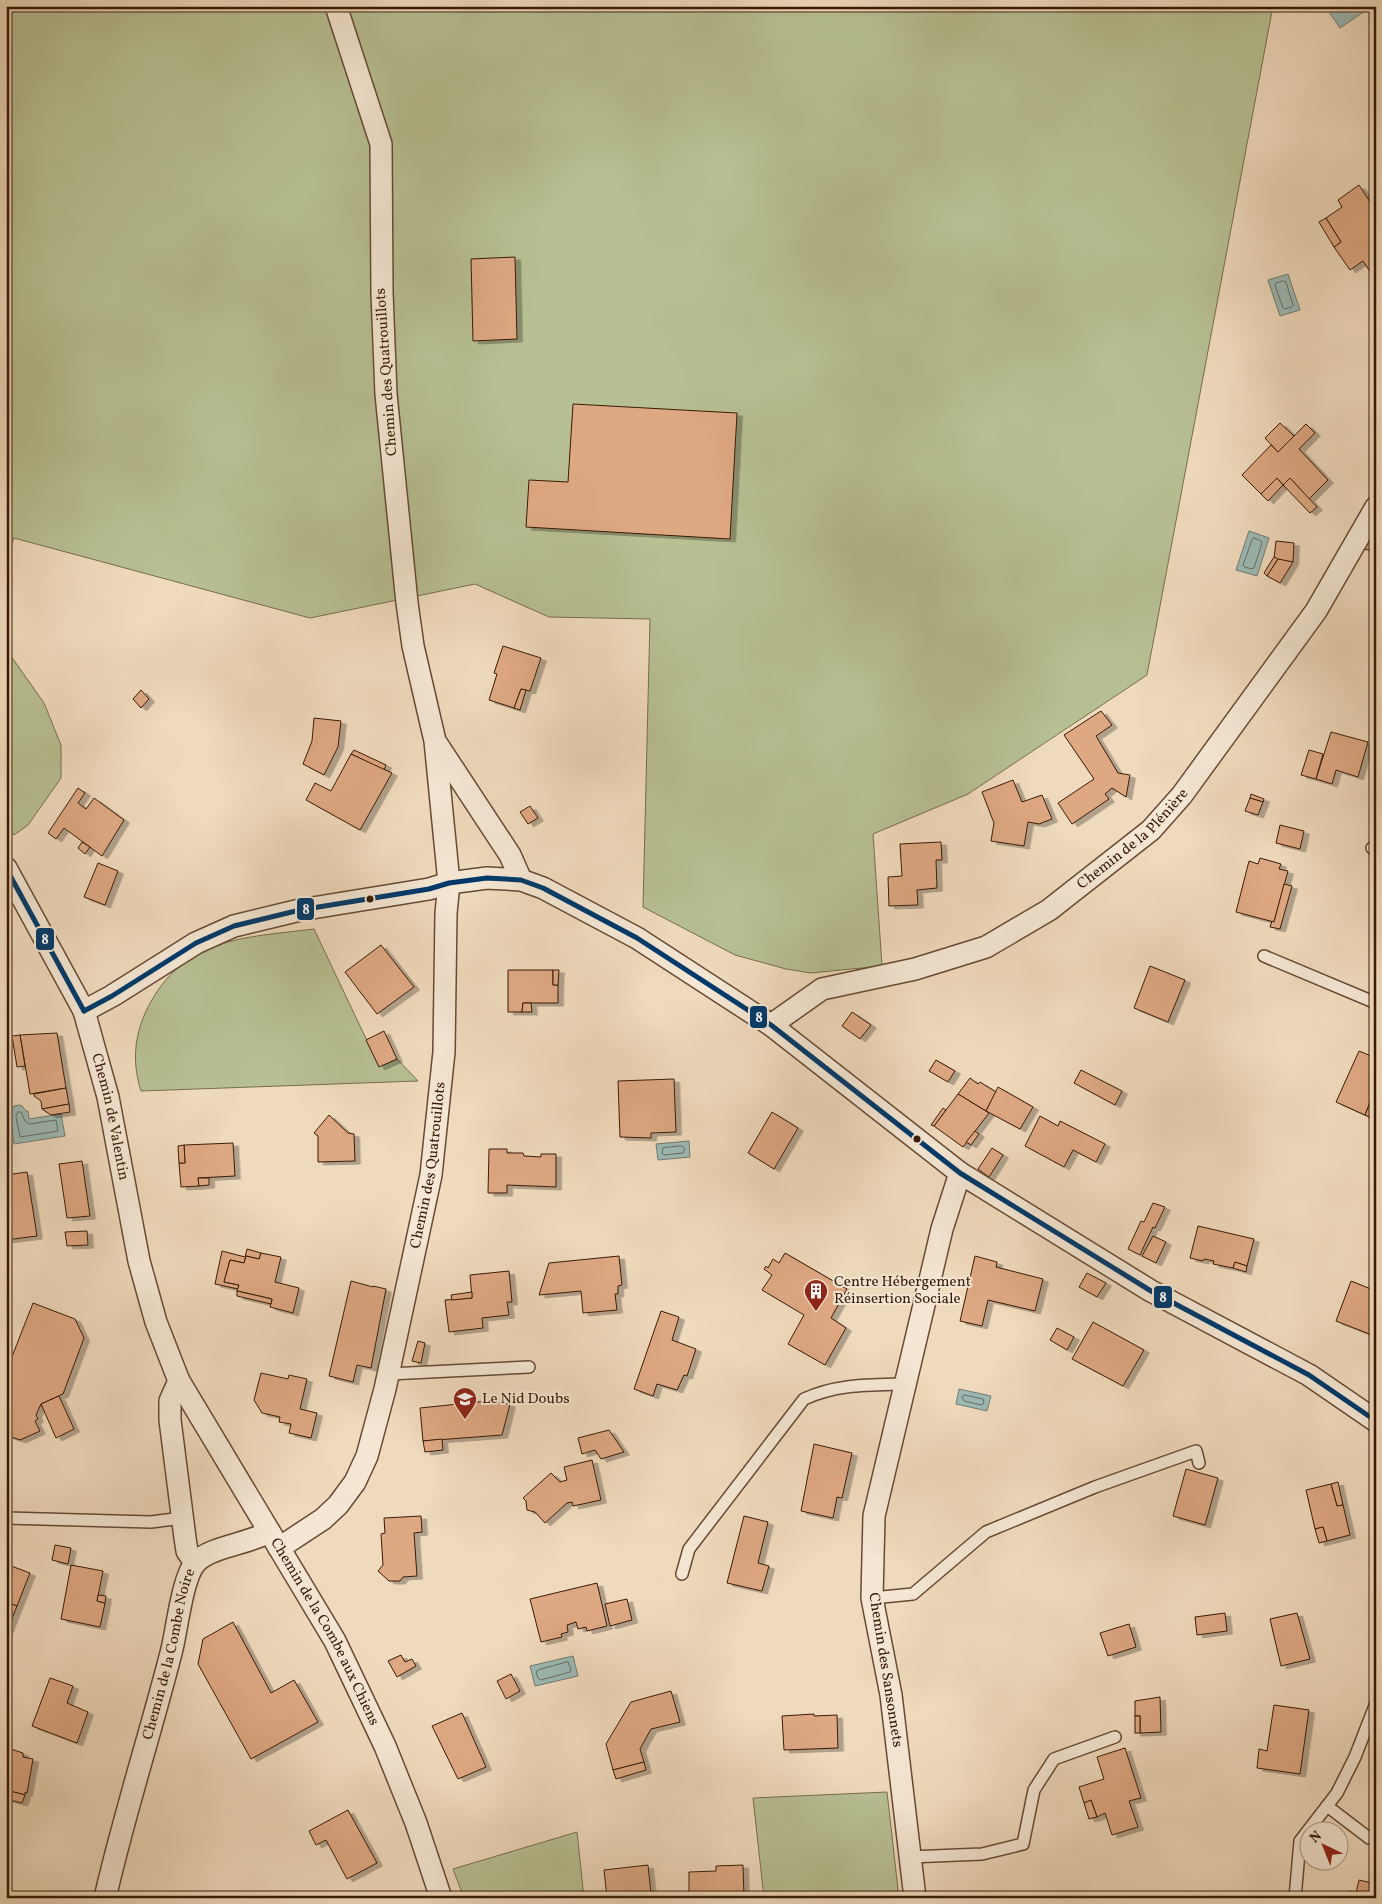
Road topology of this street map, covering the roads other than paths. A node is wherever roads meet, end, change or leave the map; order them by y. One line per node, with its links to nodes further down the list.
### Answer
1 (336, 6): 3 (street, Chemin des Quatrouillots)
2 (1376, 507): 10 (street, Chemin de la Plénière)
3 (435, 741): 5 (street, Chemin des Quatrouillots); 6 (street, Chemin des Quatrouillots)
4 (6, 868): 9 (street, Chemin de Valentin)
5 (521, 880): 6 (street); 10 (street)
6 (449, 884): 9 (street); 13 (street, Chemin des Quatrouillots)
7 (1264, 956): 8 (lane)
8 (1376, 1003)
9 (84, 1010): 14 (street, Chemin de Valentin)
10 (771, 1024): 11 (street)
11 (960, 1173): 15 (street, Chemin des Sansonnets); 16 (street)
12 (529, 1367): 13 (lane)
13 (389, 1374): 20 (street, Chemin des Quatrouillots)
14 (179, 1381): 19 (street, Chemin de la Combe Noire); 20 (street, Chemin de la Combe aux Chiens)
15 (904, 1384): 22 (lane); 23 (street, Chemin des Sansonnets)
16 (1376, 1421)
17 (1199, 1462): 23 (lane)
18 (6, 1518): 19 (lane)
19 (182, 1518): 21 (street, Chemin de la Combe Noire)
20 (274, 1540): 21 (street, Chemin des Quatrouillots); 30 (street, Chemin de la Combe aux Chiens)
21 (195, 1563): 29 (street, Chemin de la Combe Noire)
22 (682, 1574)
23 (872, 1598): 28 (street, Chemin des Sansonnets)
24 (1376, 1703): 26 (lane)
25 (1115, 1737): 28 (lane)
26 (1327, 1806): 27 (lane); 32 (lane)
27 (1376, 1839)
28 (910, 1857): 31 (street, Chemin des Sansonnets)
29 (104, 1898)
30 (441, 1898)
31 (915, 1898)
32 (1295, 1898)

